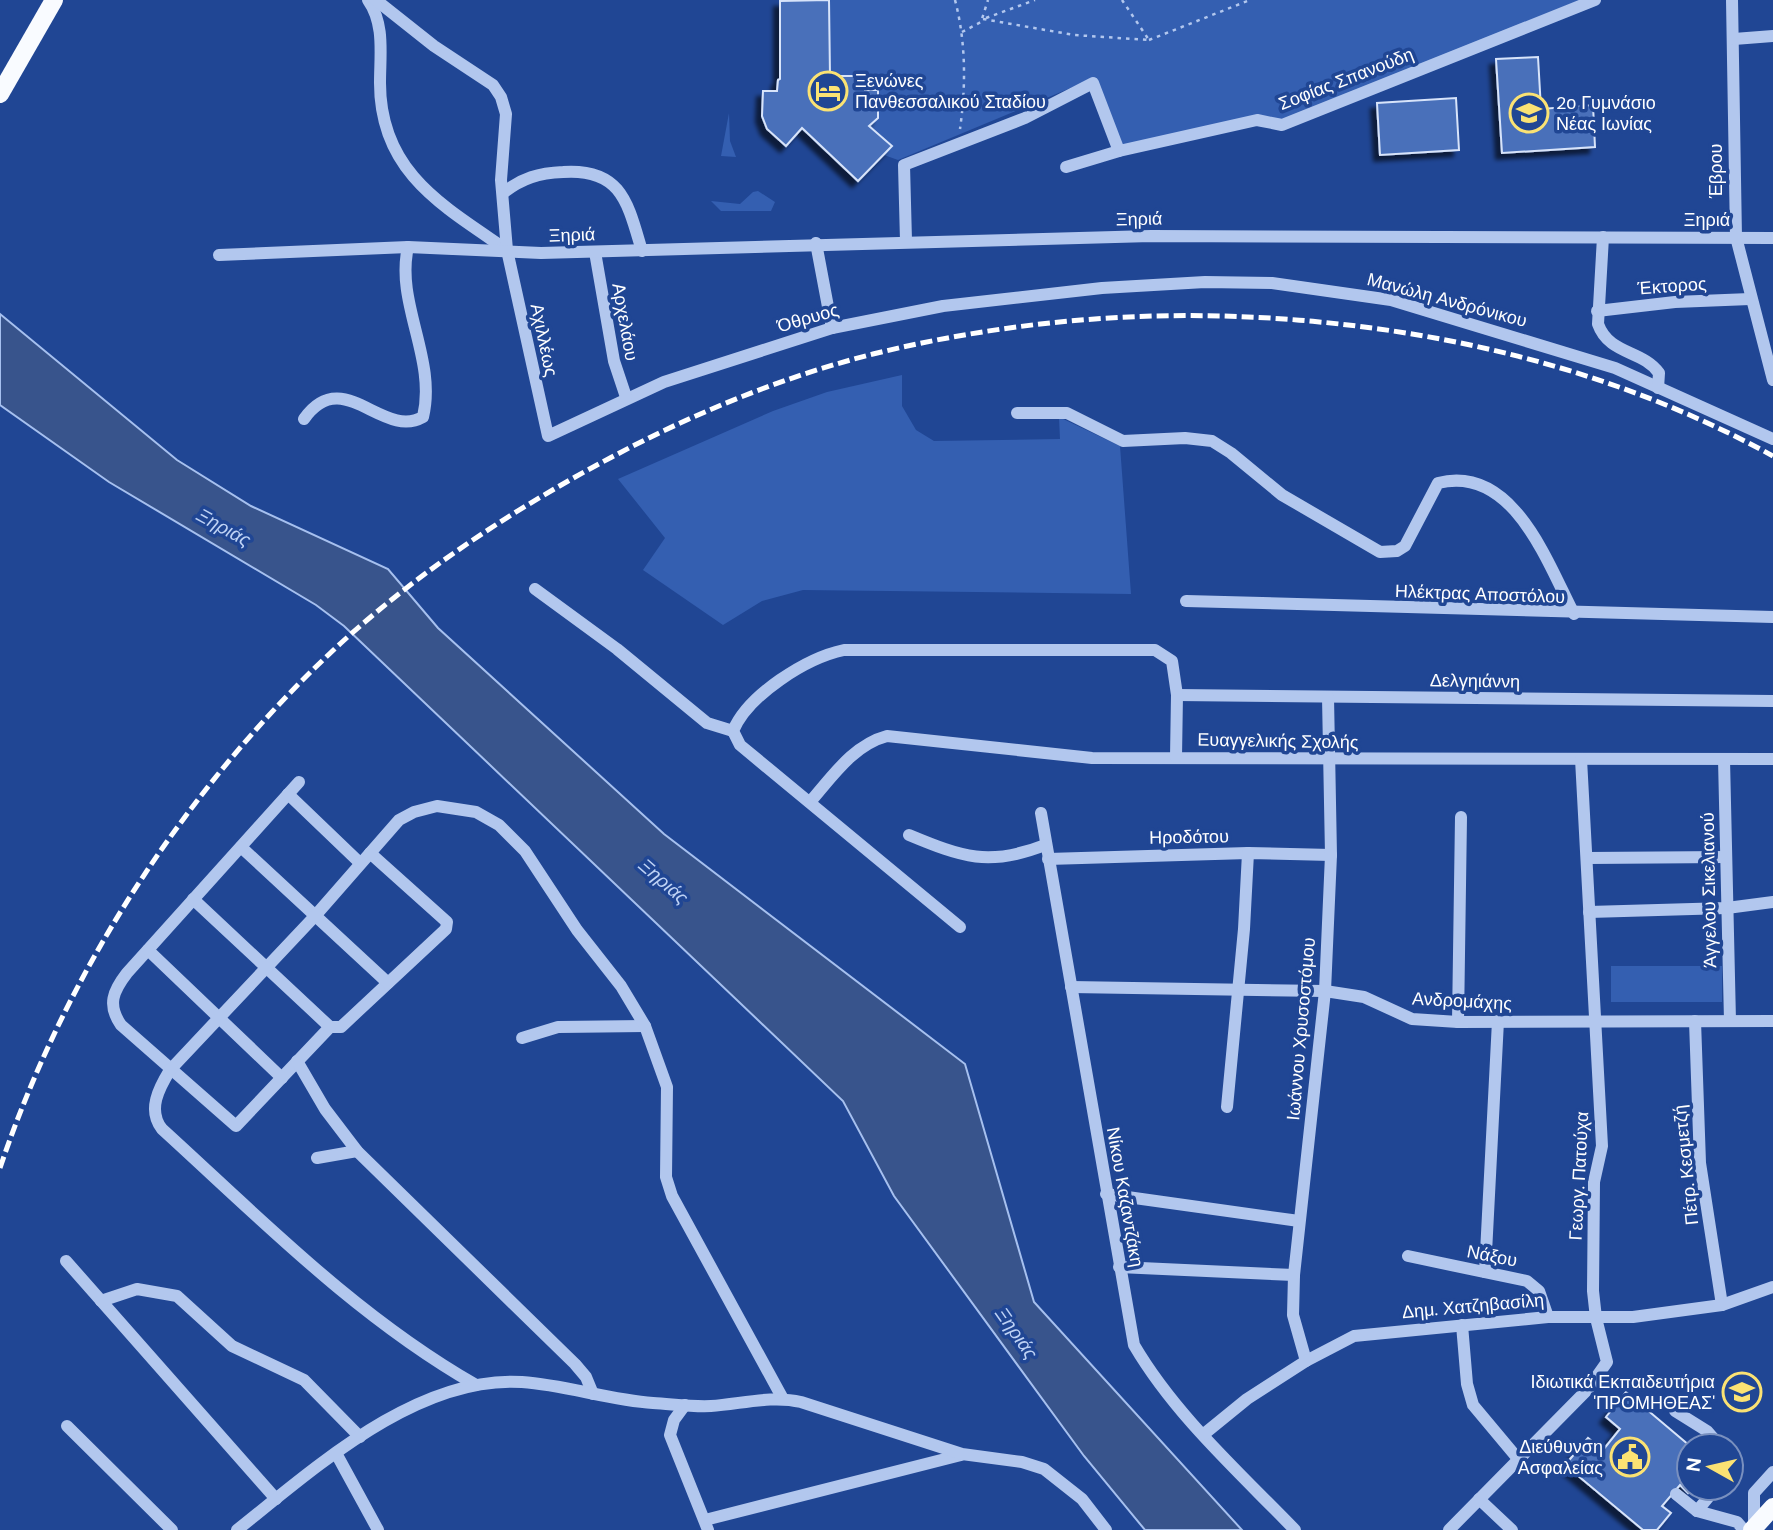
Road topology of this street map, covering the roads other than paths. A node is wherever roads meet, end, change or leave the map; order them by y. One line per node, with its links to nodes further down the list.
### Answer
1 (54, 0): 8 (main road)
2 (368, 0): 18 (street)
3 (376, 0): 11 (street, Αχιλλέως)
4 (1595, 0): 9 (street, Σοφίας Σπανούδη)
5 (1732, 0): 7 (street, Έβρου)
6 (1773, 36): 7 (street)
7 (1734, 39): 13 (street, Έβρου)
8 (0, 94)
9 (1119, 151): 10 (street, Σοφίας Σπανούδη); 15 (street)
10 (1066, 167)
11 (503, 193): 18 (street, Αχιλλέως); 19 (street)
12 (1603, 237): 13 (street, Ξηριά); 15 (street, Ξηριά); 24 (street)
13 (1735, 237): 14 (street, Ξηριά); 23 (street, Έβρου)
14 (1773, 238)
15 (906, 241): 16 (street, Ξηριά)
16 (816, 243): 19 (street, Ξηριά); 25 (street)
17 (408, 247): 18 (street, Ξηριά); 21 (street, Ξηριά); 30 (street)
18 (507, 250): 20 (street, Ξηριά); 31 (street, Αχιλλέως)
19 (642, 251): 20 (street, Ξηριά)
20 (596, 252): 28 (street, Αρχελάου)
21 (219, 255)
22 (1094, 289): 25 (street, Όθρυος); 27 (street, Μανώλη Ανδρόνικου)
23 (1750, 299): 24 (street, Έκτορος); 26 (street, Έβρου)
24 (1597, 311): 27 (street)
25 (832, 327): 28 (street, Όθρυος)
26 (1773, 380)
27 (1658, 388): 32 (street, Μανώλη Ανδρόνικου)
28 (626, 397): 31 (street, Όθρυος)
29 (1017, 413): 35 (street)
30 (304, 419)
31 (548, 436)
32 (1773, 439)
33 (536, 589): 40 (street)
34 (1186, 601): 35 (street, Ηλέκτρας Αποστόλου)
35 (1574, 614): 36 (street, Ηλέκτρας Αποστόλου)
36 (1773, 617)
37 (1177, 695): 38 (street, Δελγηιάννη); 40 (street); 41 (street)
38 (1328, 697): 39 (street, Δελγηιάννη); 45 (street, Ιωάννου Χρυσοστόμου)
39 (1773, 701)
40 (733, 732): 48 (street)
41 (1175, 757): 45 (street, Ευαγγελικής Σχολής); 48 (street, Ευαγγελικής Σχολής)
42 (1581, 759): 43 (street, Ευαγγελικής Σχολής); 45 (street, Ευαγγελικής Σχολής); 58 (street, Γεωργ. Πατούχα)
43 (1724, 759): 44 (street, Ευαγγελικής Σχολής); 57 (street, Άγγελου Σικελιανού)
44 (1773, 759)
45 (1330, 760): 56 (street, Ιωάννου Χρυσοστόμου)
46 (299, 782): 47 (street)
47 (288, 794): 53 (street); 60 (street)
48 (810, 802): 66 (street)
49 (1041, 813): 52 (street, Νίκου Καζαντζάκη)
50 (1461, 817): 78 (street)
51 (909, 835): 52 (street)
52 (1045, 845): 59 (street, Νίκου Καζαντζάκη)
53 (241, 847): 61 (street); 65 (street)
54 (370, 853): 60 (street); 69 (street); 80 (street)
55 (1248, 853): 56 (street, Ηροδότου); 59 (street, Ηροδότου); 71 (street)
56 (1331, 855): 72 (street, Ιωάννου Χρυσοστόμου)
57 (1726, 857): 58 (street); 63 (street, Άγγελου Σικελιανού)
58 (1587, 858): 64 (street, Γεωργ. Πατούχα)
59 (1048, 859): 70 (street, Νίκου Καζαντζάκη)
60 (360, 863): 65 (street)
61 (193, 899): 67 (street); 68 (street)
62 (1773, 902): 63 (street)
63 (1727, 908): 64 (street); 76 (street, Άγγελου Σικελιανού)
64 (1589, 912): 79 (street, Γεωργ. Πατούχα)
65 (315, 916): 68 (street); 69 (street)
66 (960, 928)
67 (148, 950): 73 (street); 84 (street)
68 (267, 967): 73 (street); 81 (street)
69 (388, 983): 81 (street)
70 (1071, 987): 71 (street, Ανδρομάχης); 89 (street, Νίκου Καζαντζάκη)
71 (1239, 988): 72 (street, Ανδρομάχης); 86 (street)
72 (1325, 991): 78 (street, Ανδρομάχης); 90 (street, Ιωάννου Χρυσοστόμου)
73 (219, 1018): 84 (street); 85 (street)
74 (1498, 1021): 78 (street, Ανδρομάχης); 79 (street, Ανδρομάχης); 94 (street)
75 (1695, 1021): 76 (street, Ανδρομάχης); 79 (street, Ανδρομάχης); 98 (street, Πέτρ. Κεσμετζή)
76 (1730, 1021): 77 (street, Ανδρομάχης)
77 (1773, 1021)
78 (1458, 1022)
79 (1596, 1022): 100 (street, Γεωργ. Πατούχα)
80 (645, 1026): 82 (street); 105 (street)
81 (330, 1027): 83 (street)
82 (522, 1038)
83 (297, 1061): 85 (street); 87 (street)
84 (170, 1070): 85 (street); 103 (street)
85 (282, 1077)
86 (1227, 1107)
87 (357, 1151): 88 (street); 104 (street)
88 (317, 1158)
89 (1106, 1194): 90 (street); 93 (street, Νίκου Καζαντζάκη)
90 (1299, 1221): 95 (street, Ιωάννου Χρυσοστόμου)
91 (1408, 1256): 94 (street, Νάξου)
92 (66, 1261): 97 (street)
93 (1119, 1267): 95 (street); 110 (street, Νίκου Καζαντζάκη)
94 (1485, 1272): 99 (street, Νάξου)
95 (1294, 1275): 102 (street, Ιωάννου Χρυσοστόμου)
96 (1773, 1287): 98 (street, Δημ. Χατζηβασίλη)
97 (101, 1301): 111 (street); 116 (street)
98 (1722, 1305): 100 (street, Δημ. Χατζηβασίλη)
99 (1548, 1317): 100 (street, Δημ. Χατζηβασίλη); 101 (street, Δημ. Χατζηβασίλη)
100 (1596, 1318): 114 (street, Γεωργ. Πατούχα)
101 (1462, 1325): 102 (street, Δημ. Χατζηβασίλη); 114 (street)
102 (1307, 1361): 110 (street, Δημ. Χατζηβασίλη)
103 (476, 1385): 104 (street); 111 (street)
104 (593, 1394): 106 (street)
105 (783, 1399): 106 (street); 112 (street)
106 (685, 1405): 122 (street)
107 (1675, 1411): 109 (street)
108 (67, 1426): 124 (street)
109 (1708, 1432)
110 (1204, 1434): 128 (street, Νίκου Καζαντζάκη)
111 (360, 1437): 113 (street)
112 (961, 1454): 122 (street); 127 (street)
113 (337, 1455): 116 (street); 126 (street)
114 (1519, 1460): 117 (street, Γεωργ. Πατούχα)
115 (1773, 1472): 123 (street)
116 (276, 1499): 125 (street)
117 (1479, 1499): 129 (street, Γεωργ. Πατούχα); 130 (street)
118 (1686, 1502): 121 (street)
119 (1704, 1502): 121 (street)
120 (1773, 1507): 123 (main road)
121 (1697, 1511): 123 (street)
122 (706, 1525)
123 (1750, 1529)
124 (172, 1530)
125 (237, 1530)
126 (378, 1530)
127 (1106, 1530)
128 (1295, 1530)
129 (1449, 1530)
130 (1512, 1530)

